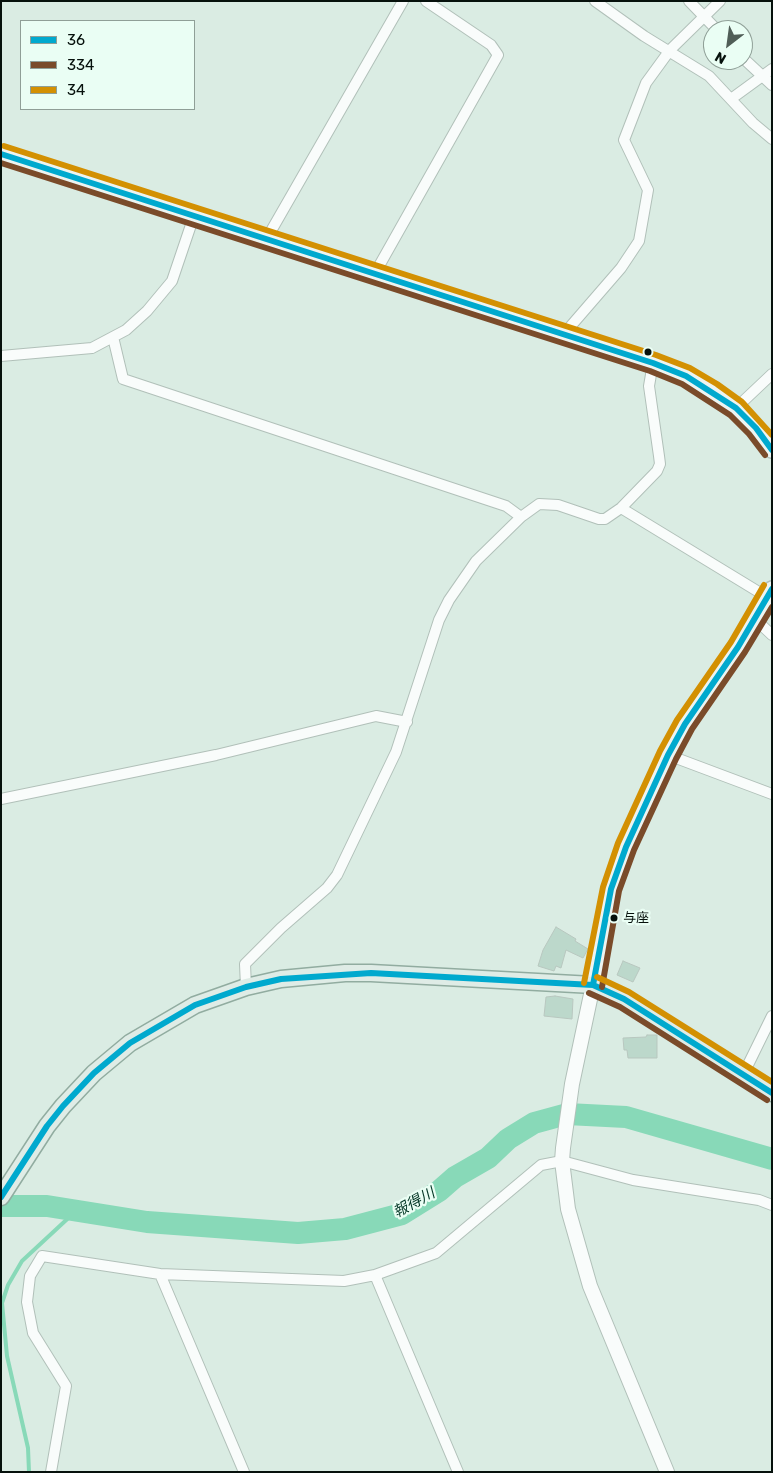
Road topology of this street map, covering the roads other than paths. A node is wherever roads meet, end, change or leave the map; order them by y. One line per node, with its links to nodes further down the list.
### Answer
1 (403, 1): 17 (street)
2 (426, 1): 18 (street)
3 (595, 1): 8 (street)
4 (689, 1): 6 (street)
5 (720, 1): 6 (street)
6 (704, 17): 7 (street); 8 (street)
7 (707, 20)
8 (670, 50): 13 (street); 19 (street)
9 (753, 69): 11 (street)
10 (772, 69): 11 (street)
11 (760, 76): 12 (street); 13 (street)
12 (772, 85)
13 (730, 99): 14 (street)
14 (772, 138)
15 (1, 154): 16 (main road)
16 (194, 216): 17 (main road); 20 (street)
17 (267, 238): 18 (main road)
18 (377, 274): 19 (main road)
19 (564, 335): 22 (main road)
20 (113, 337): 21 (street); 27 (street)
21 (1, 356)
22 (653, 363): 24 (main road); 26 (street)
23 (772, 374): 24 (street)
24 (736, 408): 25 (main road)
25 (772, 450)
26 (621, 508): 27 (street); 28 (street)
27 (521, 517): 31 (street)
28 (769, 593): 29 (main road)
29 (755, 619): 30 (street); 32 (main road)
30 (772, 635)
31 (406, 722): 34 (street); 36 (street)
32 (668, 755): 33 (street); 35 (main road)
33 (772, 794)
34 (1, 799)
35 (593, 985): 36 (main road); 38 (main road); 40 (street)
36 (246, 987): 41 (main road)
37 (772, 1016): 38 (street)
38 (743, 1075): 39 (main road)
39 (772, 1093)
40 (562, 1155): 42 (street); 44 (street); 48 (street)
41 (5, 1187)
42 (772, 1205)
43 (160, 1274): 44 (street); 45 (street); 46 (street)
44 (375, 1275): 47 (street)
45 (51, 1472)
46 (244, 1472)
47 (458, 1472)
48 (667, 1472)

